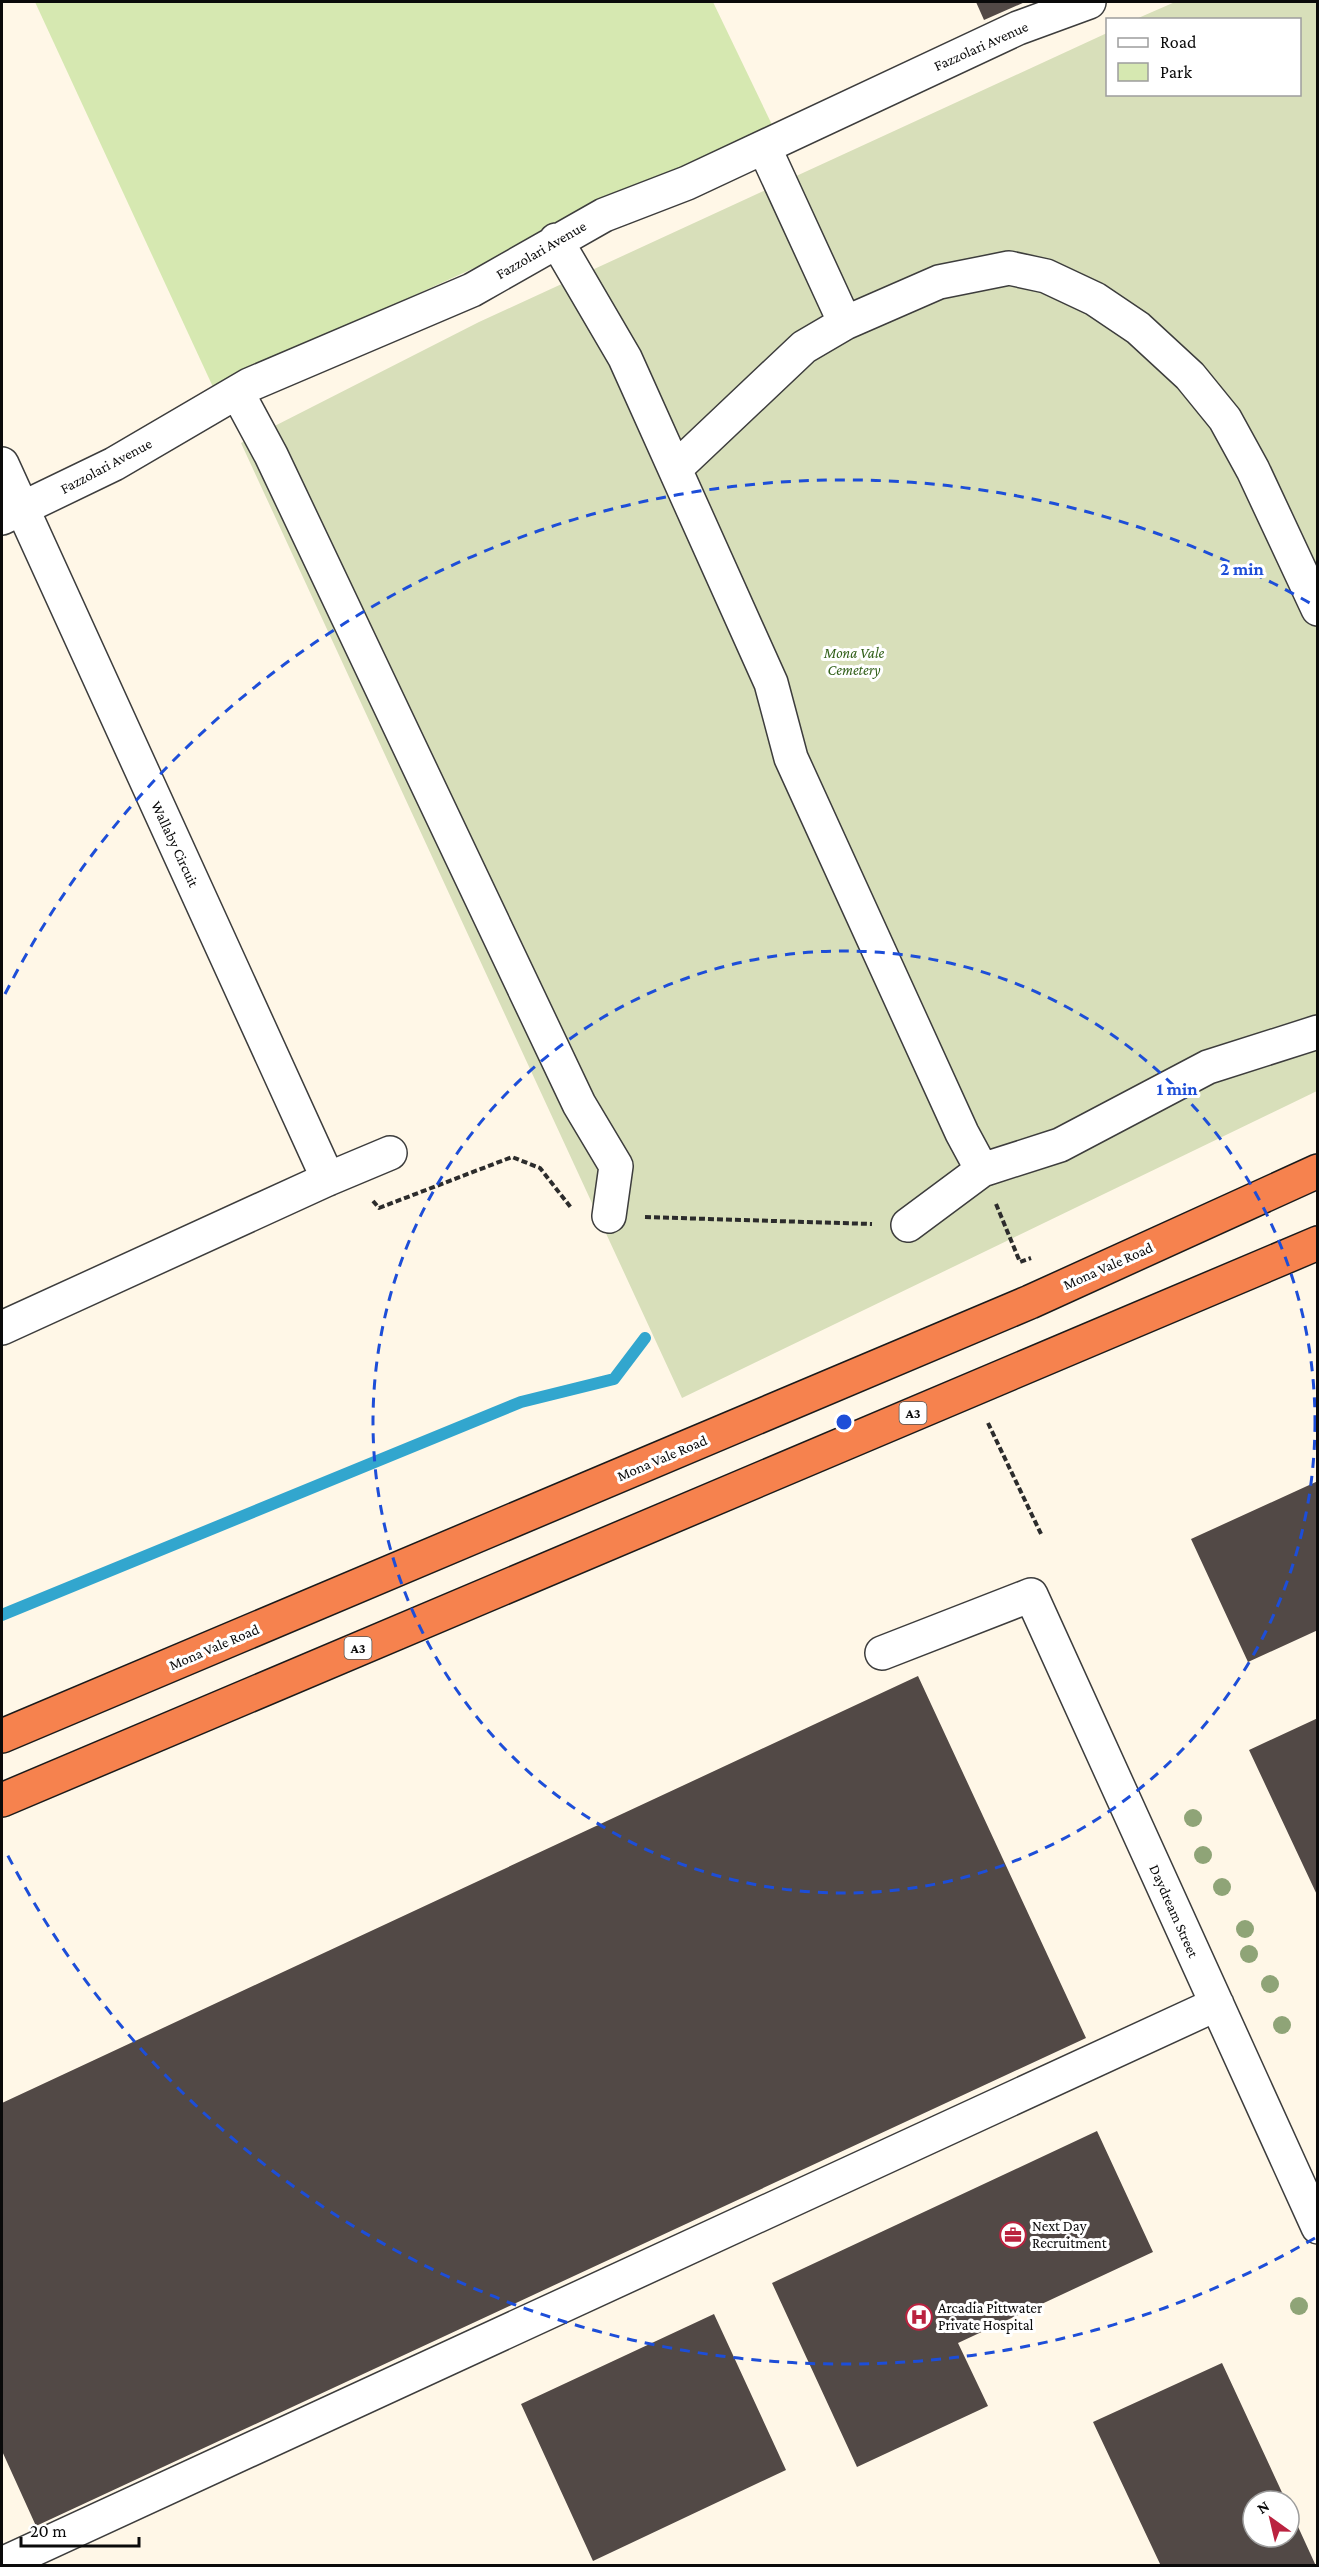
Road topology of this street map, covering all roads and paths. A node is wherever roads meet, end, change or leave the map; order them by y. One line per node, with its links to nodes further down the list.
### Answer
1 (1089, 2): 2 (street, Fazzolari Avenue)
2 (764, 147): 3 (street, Fazzolari Avenue); 4 (street)
3 (556, 240): 5 (street, Fazzolari Avenue); 7 (street)
4 (845, 323): 7 (street); 9 (street)
5 (237, 392): 8 (street, Fazzolari Avenue); 15 (street)
6 (2, 464): 8 (street, Wallaby Circuit)
7 (675, 468): 12 (street)
8 (12, 513): 14 (street, Wallaby Circuit)
9 (1317, 609)
10 (1317, 1032): 12 (street)
11 (390, 1153): 14 (street)
12 (982, 1170): 16 (street); 18 (path)
13 (1317, 1171): 23 (highway, Mona Vale Road)
14 (336, 1175): 15 (path); 19 (street)
15 (609, 1215): 16 (path)
16 (908, 1225)
17 (1317, 1243): 24 (highway, A3)
18 (1039, 1256)
19 (2, 1328)
20 (988, 1422): 21 (path)
21 (1042, 1536)
22 (882, 1653): 25 (street, Daydream Street)
23 (2, 1736)
24 (2, 1800)
25 (1217, 2004): 26 (street, Daydream Street); 27 (street)
26 (1317, 2227)
27 (2, 2564)

